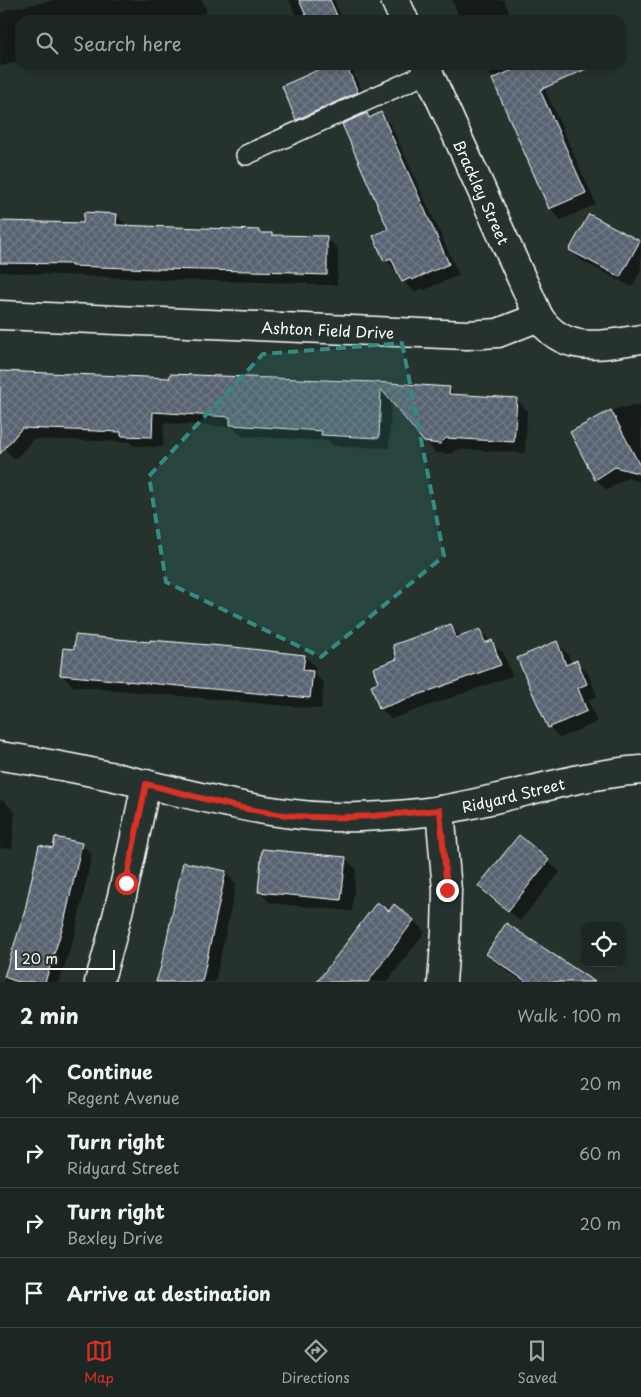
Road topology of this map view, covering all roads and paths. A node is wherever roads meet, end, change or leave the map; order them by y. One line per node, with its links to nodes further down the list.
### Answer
1 (395, 0): 2 (street)
2 (402, 15)
3 (424, 70): 5 (lane)
4 (426, 70): 7 (street, Brackley Street)
5 (246, 155)
6 (0, 315): 7 (street, Ashton Field Drive)
7 (539, 317): 8 (street)
8 (641, 339)
9 (0, 756): 11 (street, Ridyard Street)
10 (641, 770): 12 (street, Ridyard Street)
11 (146, 784): 12 (street, Ridyard Street); 13 (street)
12 (440, 810): 14 (street)
13 (99, 982)
14 (442, 982)

